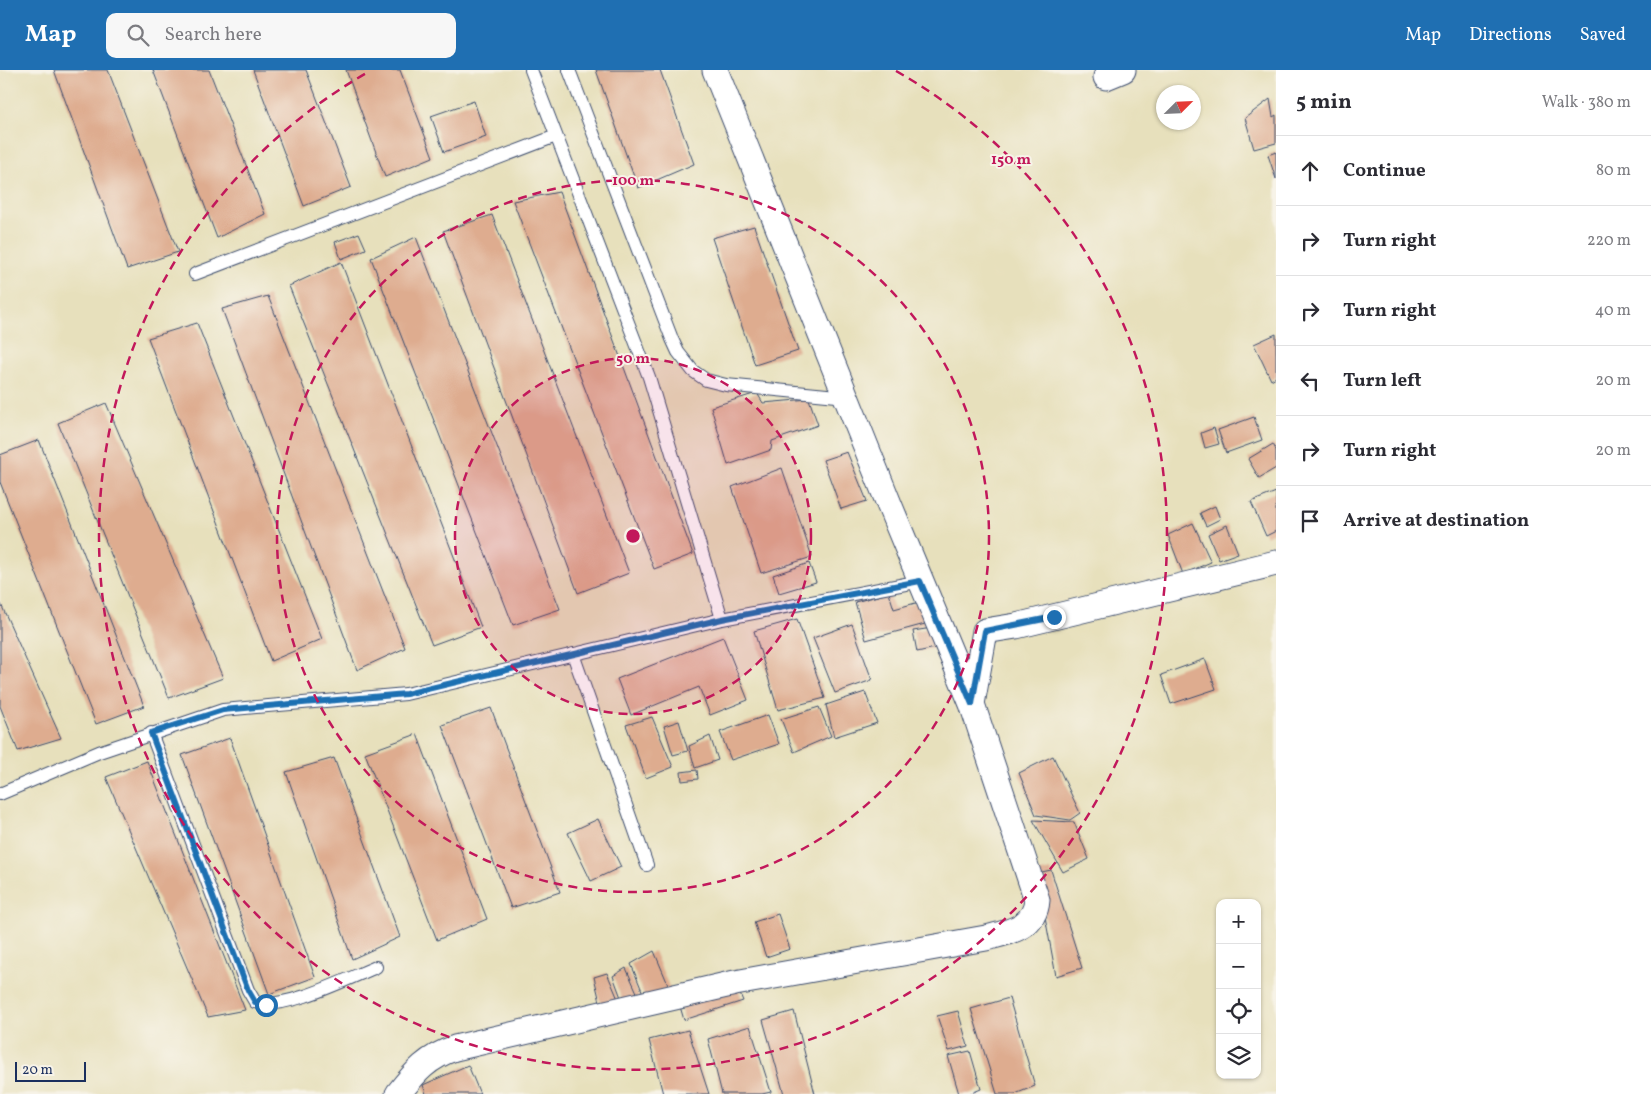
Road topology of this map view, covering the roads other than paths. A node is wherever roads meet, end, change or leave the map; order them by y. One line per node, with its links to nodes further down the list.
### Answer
1 (531, 70): 4 (lane)
2 (569, 70): 6 (lane)
3 (715, 70): 6 (street)
4 (556, 136): 5 (lane); 9 (lane)
5 (195, 274)
6 (847, 398): 8 (street)
7 (1276, 563): 11 (street)
8 (920, 581): 9 (lane); 11 (street)
9 (722, 619): 10 (lane)
10 (573, 654): 12 (lane); 14 (lane)
11 (972, 704): 16 (street)
12 (151, 733): 13 (lane); 15 (lane)
13 (0, 794)
14 (647, 865)
15 (376, 967)
16 (398, 1094)

